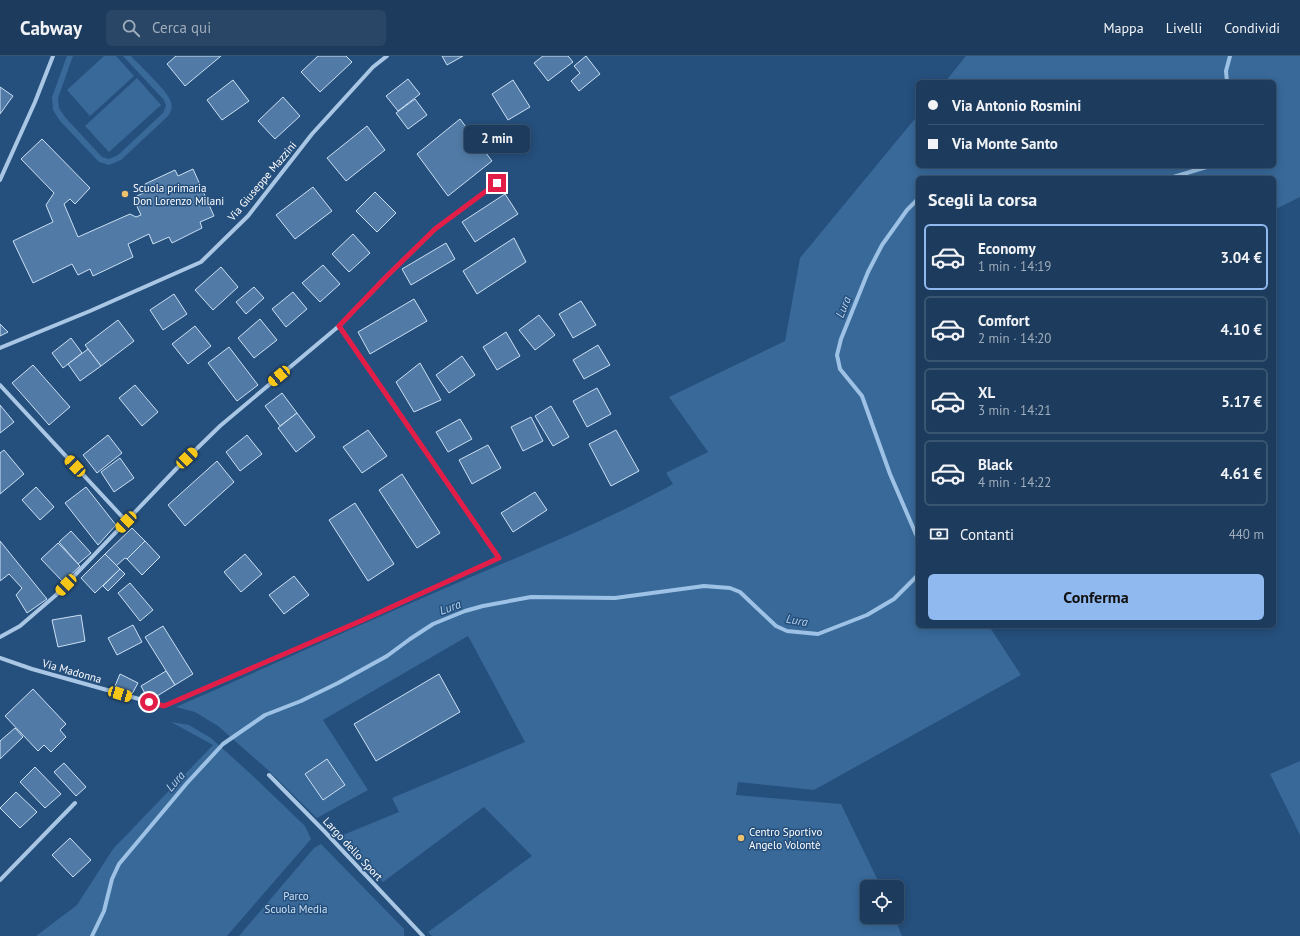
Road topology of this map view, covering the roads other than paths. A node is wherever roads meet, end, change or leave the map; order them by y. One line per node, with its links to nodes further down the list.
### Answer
1 (52, 56): 3 (street)
2 (387, 56): 6 (street, Via Giuseppe Mazzini)
3 (0, 180)
4 (497, 183): 5 (street)
5 (339, 326): 8 (street); 10 (street, Via Madonna)
6 (0, 348)
7 (0, 384): 8 (street)
8 (126, 522): 9 (street)
9 (0, 637)
10 (0, 658)
11 (269, 775): 14 (street, Largo dello Sport)
12 (75, 803): 13 (street)
13 (0, 880)
14 (423, 936)

